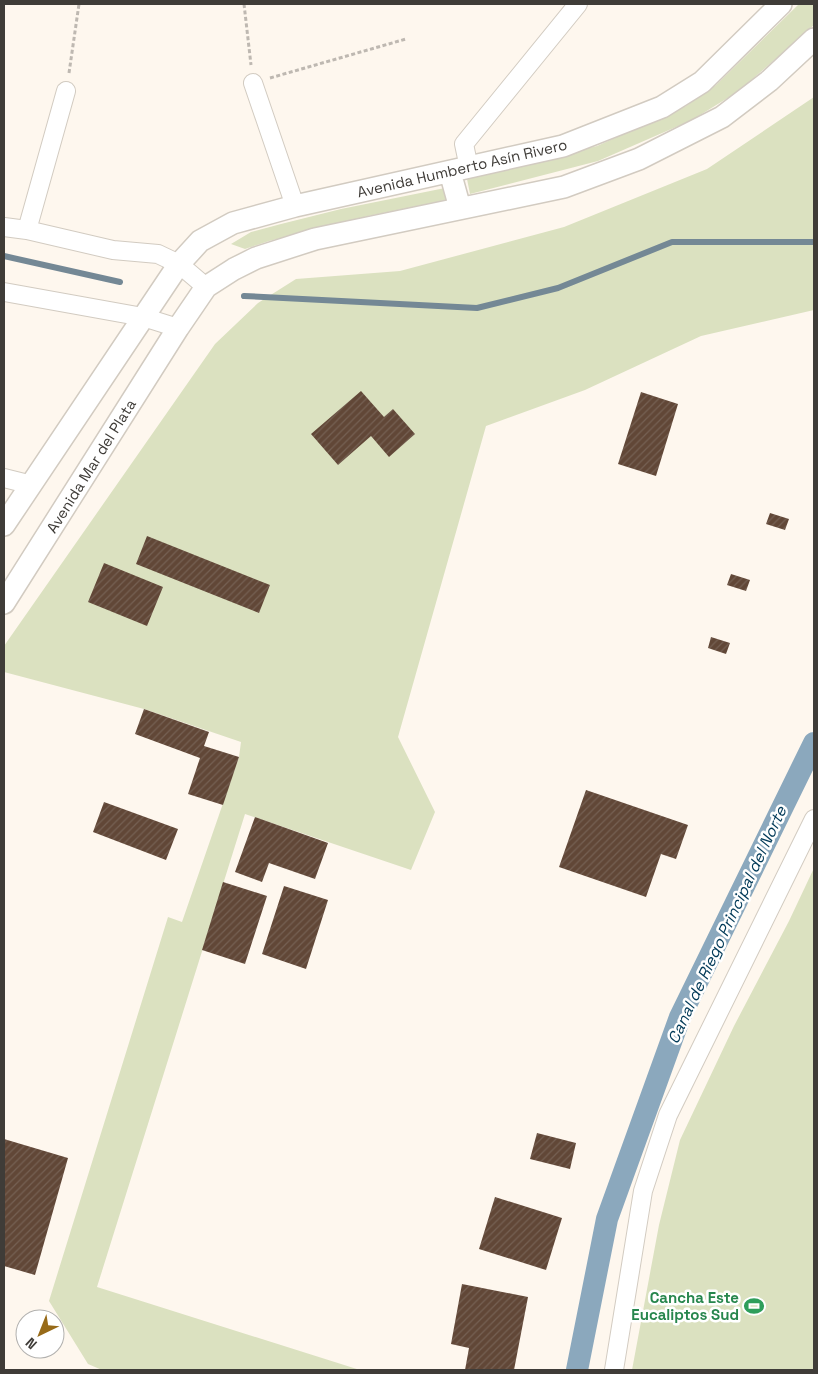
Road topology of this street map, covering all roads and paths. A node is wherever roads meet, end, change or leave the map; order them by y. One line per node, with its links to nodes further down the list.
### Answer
1 (79, 4): 8 (path)
2 (244, 4): 7 (path)
3 (578, 4): 9 (street)
4 (781, 4): 9 (street, Avenida Humberto Asín Rivero)
5 (406, 39): 7 (path)
6 (814, 39): 11 (street)
7 (253, 83): 10 (street)
8 (66, 91): 13 (street)
9 (459, 170): 10 (street, Avenida Humberto Asín Rivero); 11 (street)
10 (295, 206): 14 (street, Avenida Humberto Asín Rivero)
11 (460, 208): 15 (street)
12 (4, 227): 13 (street)
13 (28, 230): 14 (street)
14 (179, 264): 15 (street); 17 (street, Avenida Humberto Asín Rivero)
15 (206, 288): 18 (street)
16 (4, 292): 17 (street)
17 (143, 317): 18 (street); 20 (street)
18 (178, 328): 22 (street, Avenida Mar del Plata)
19 (4, 478): 20 (street)
20 (32, 485): 21 (street)
21 (4, 525)
22 (4, 603)
23 (814, 819): 24 (street)
24 (614, 1370)

